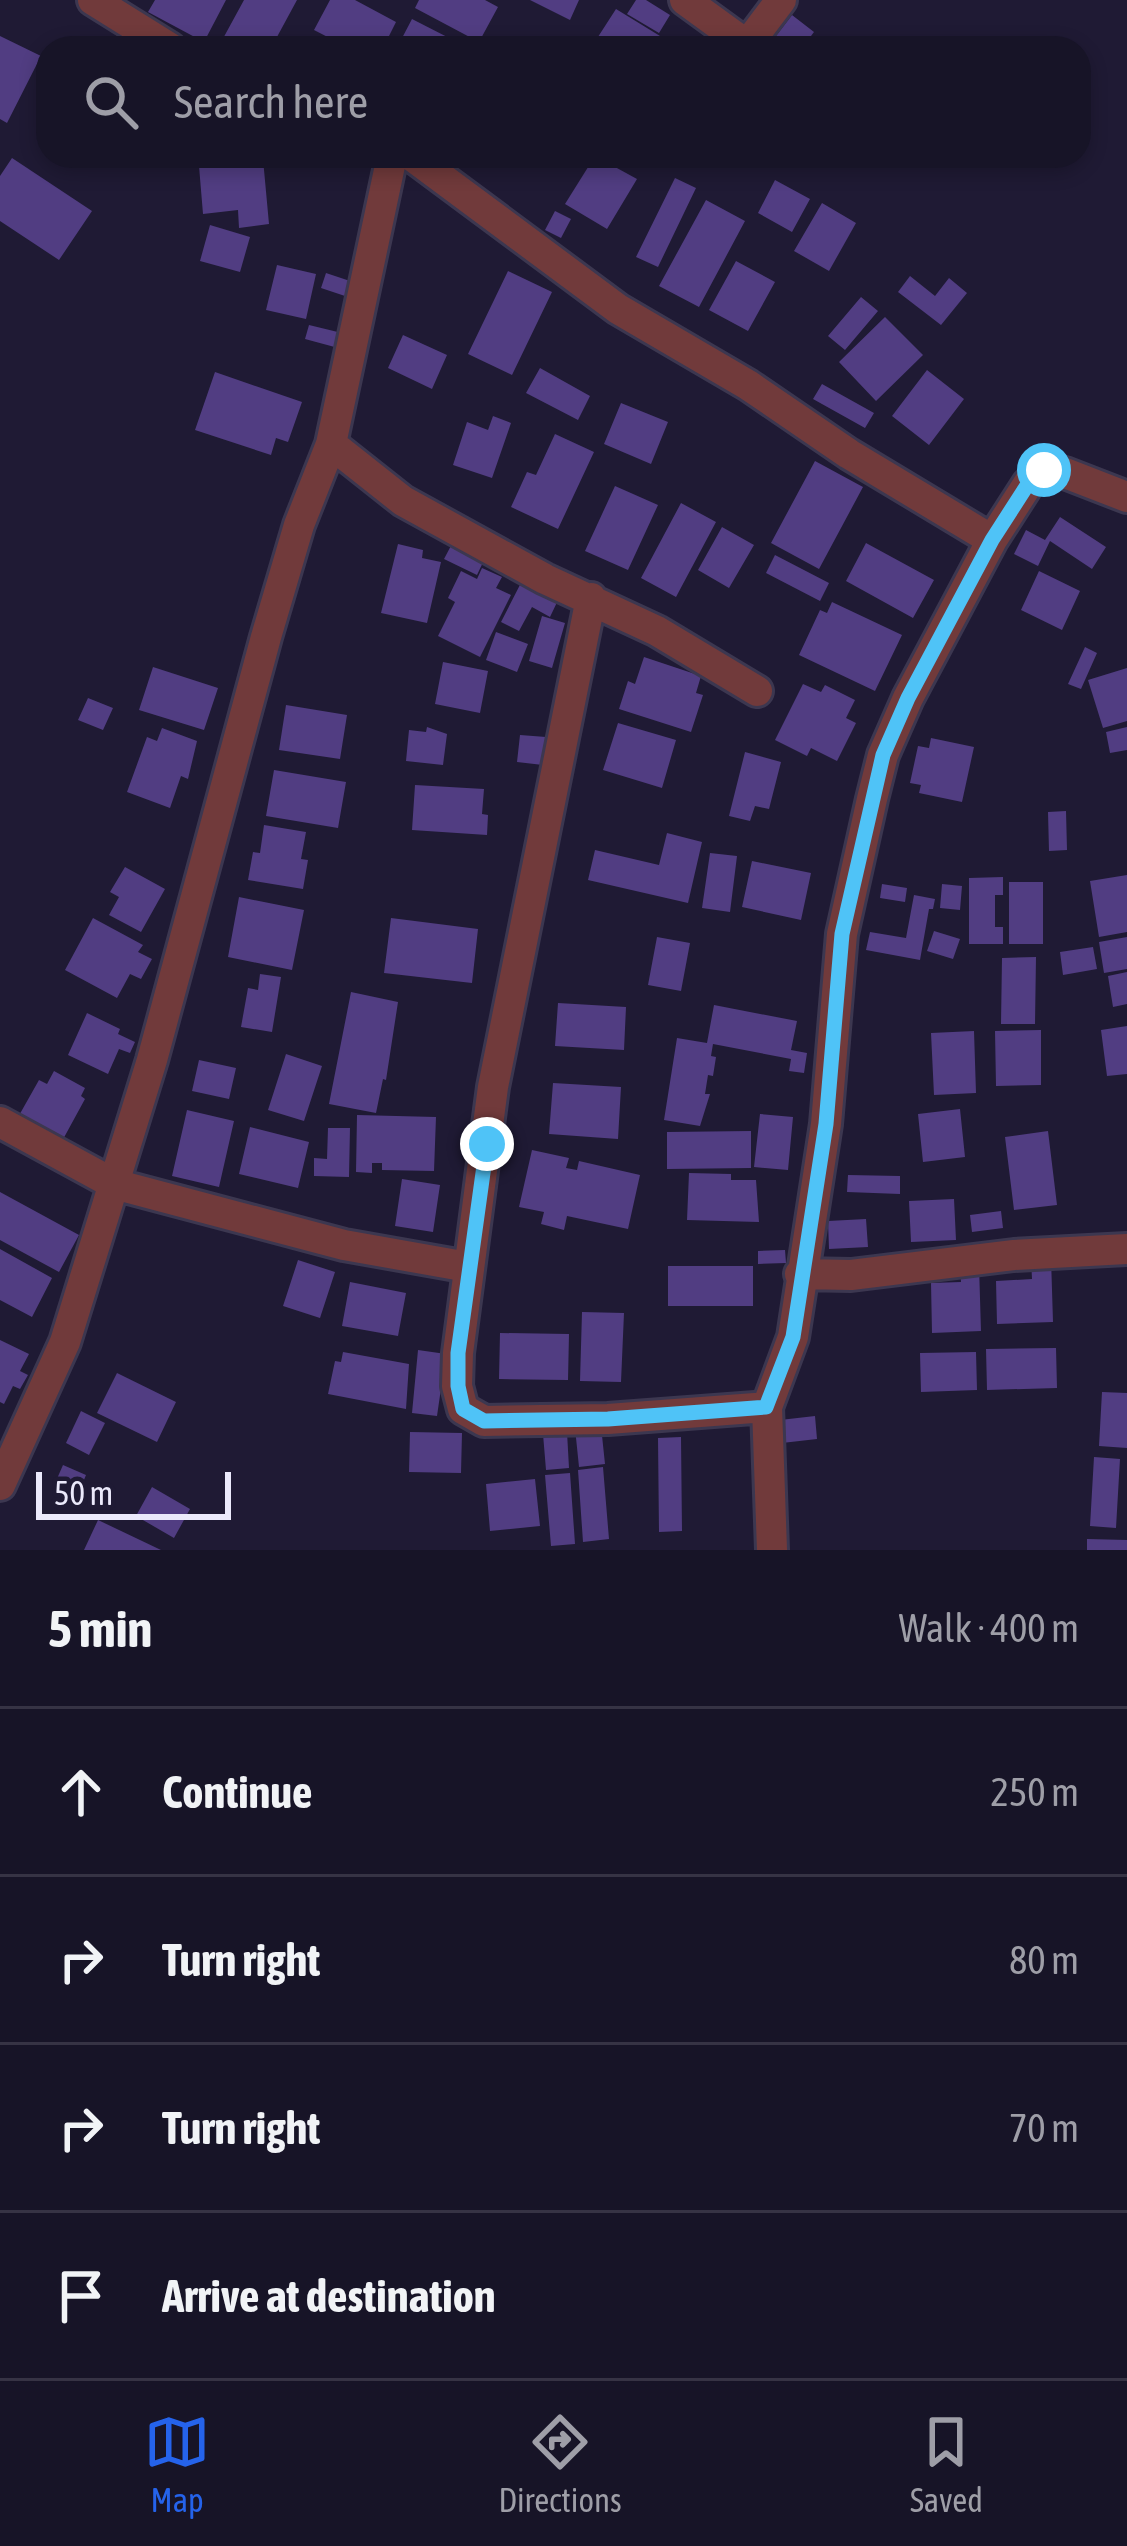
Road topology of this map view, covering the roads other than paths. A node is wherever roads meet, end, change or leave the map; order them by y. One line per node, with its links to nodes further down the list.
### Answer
1 (93, 0): 4 (street)
2 (685, 0): 5 (street)
3 (781, 0): 6 (street)
4 (151, 36)
5 (735, 36)
6 (756, 36)
7 (389, 168): 9 (street)
8 (428, 168): 11 (street)
9 (331, 444): 12 (street); 15 (street)
10 (1127, 497): 11 (street)
11 (992, 540): 18 (street)
12 (591, 598): 13 (street); 17 (street)
13 (758, 691)
14 (0, 1122): 15 (street)
15 (114, 1184): 17 (street); 20 (street)
16 (1127, 1250): 18 (street)
17 (468, 1267): 19 (street)
18 (800, 1274): 19 (street)
19 (766, 1407): 21 (street)
20 (0, 1485)
21 (772, 1550)

